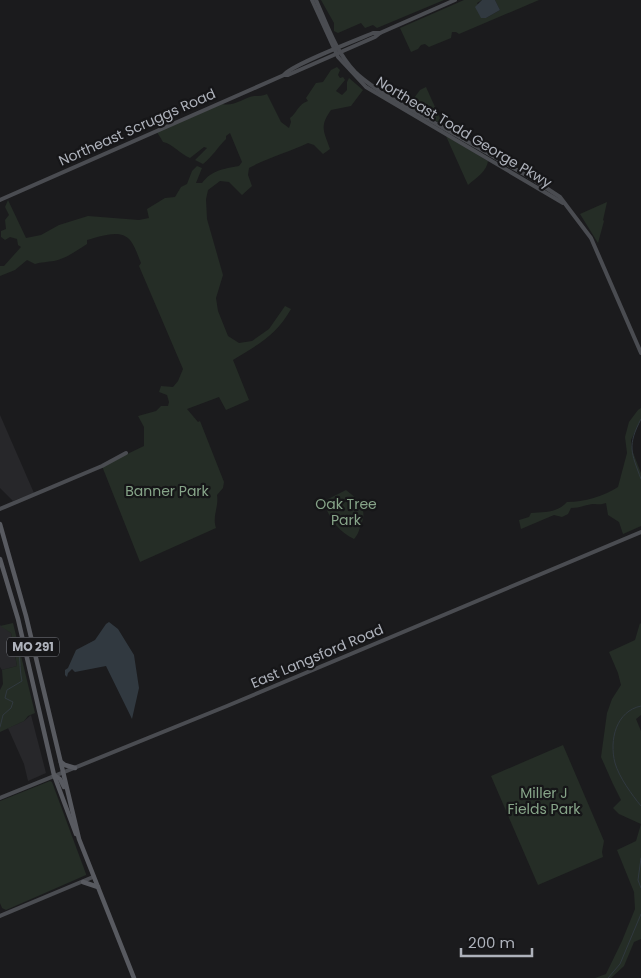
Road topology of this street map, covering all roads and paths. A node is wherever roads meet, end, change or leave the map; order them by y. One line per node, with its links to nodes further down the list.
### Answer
1 (312, 0): 4 (street, Northeast Todd George Pkwy)
2 (316, 0): 4 (street)
3 (455, 0): 4 (street, Northeast Scruggs Road)
4 (337, 51): 5 (street, Northeast Scruggs Road); 6 (street, Northeast Todd George Pkwy)
5 (0, 200)
6 (641, 353)
7 (126, 453): 8 (street)
8 (0, 509)
9 (0, 524): 12 (main road, MO 291)
10 (641, 532): 13 (street, East Langsford Road)
11 (0, 559): 15 (main road, MO 291)
12 (60, 761): 13 (main road); 14 (main road, MO 291)
13 (75, 768): 14 (street, East Langsford Road)
14 (63, 772): 15 (street, East Langsford Road); 17 (main road, MO 291)
15 (54, 775): 16 (street, East Langsford Road); 17 (main road); 18 (main road, MO 291)
16 (0, 798)
17 (70, 801): 18 (main road, MO 291)
18 (79, 839): 19 (main road, MO 291)
19 (93, 877): 20 (street); 21 (main road, MO 291)
20 (83, 882): 21 (main road); 23 (street)
21 (98, 887): 24 (main road, MO 291)
22 (0, 909): 23 (street)
23 (1, 915)
24 (134, 978)

